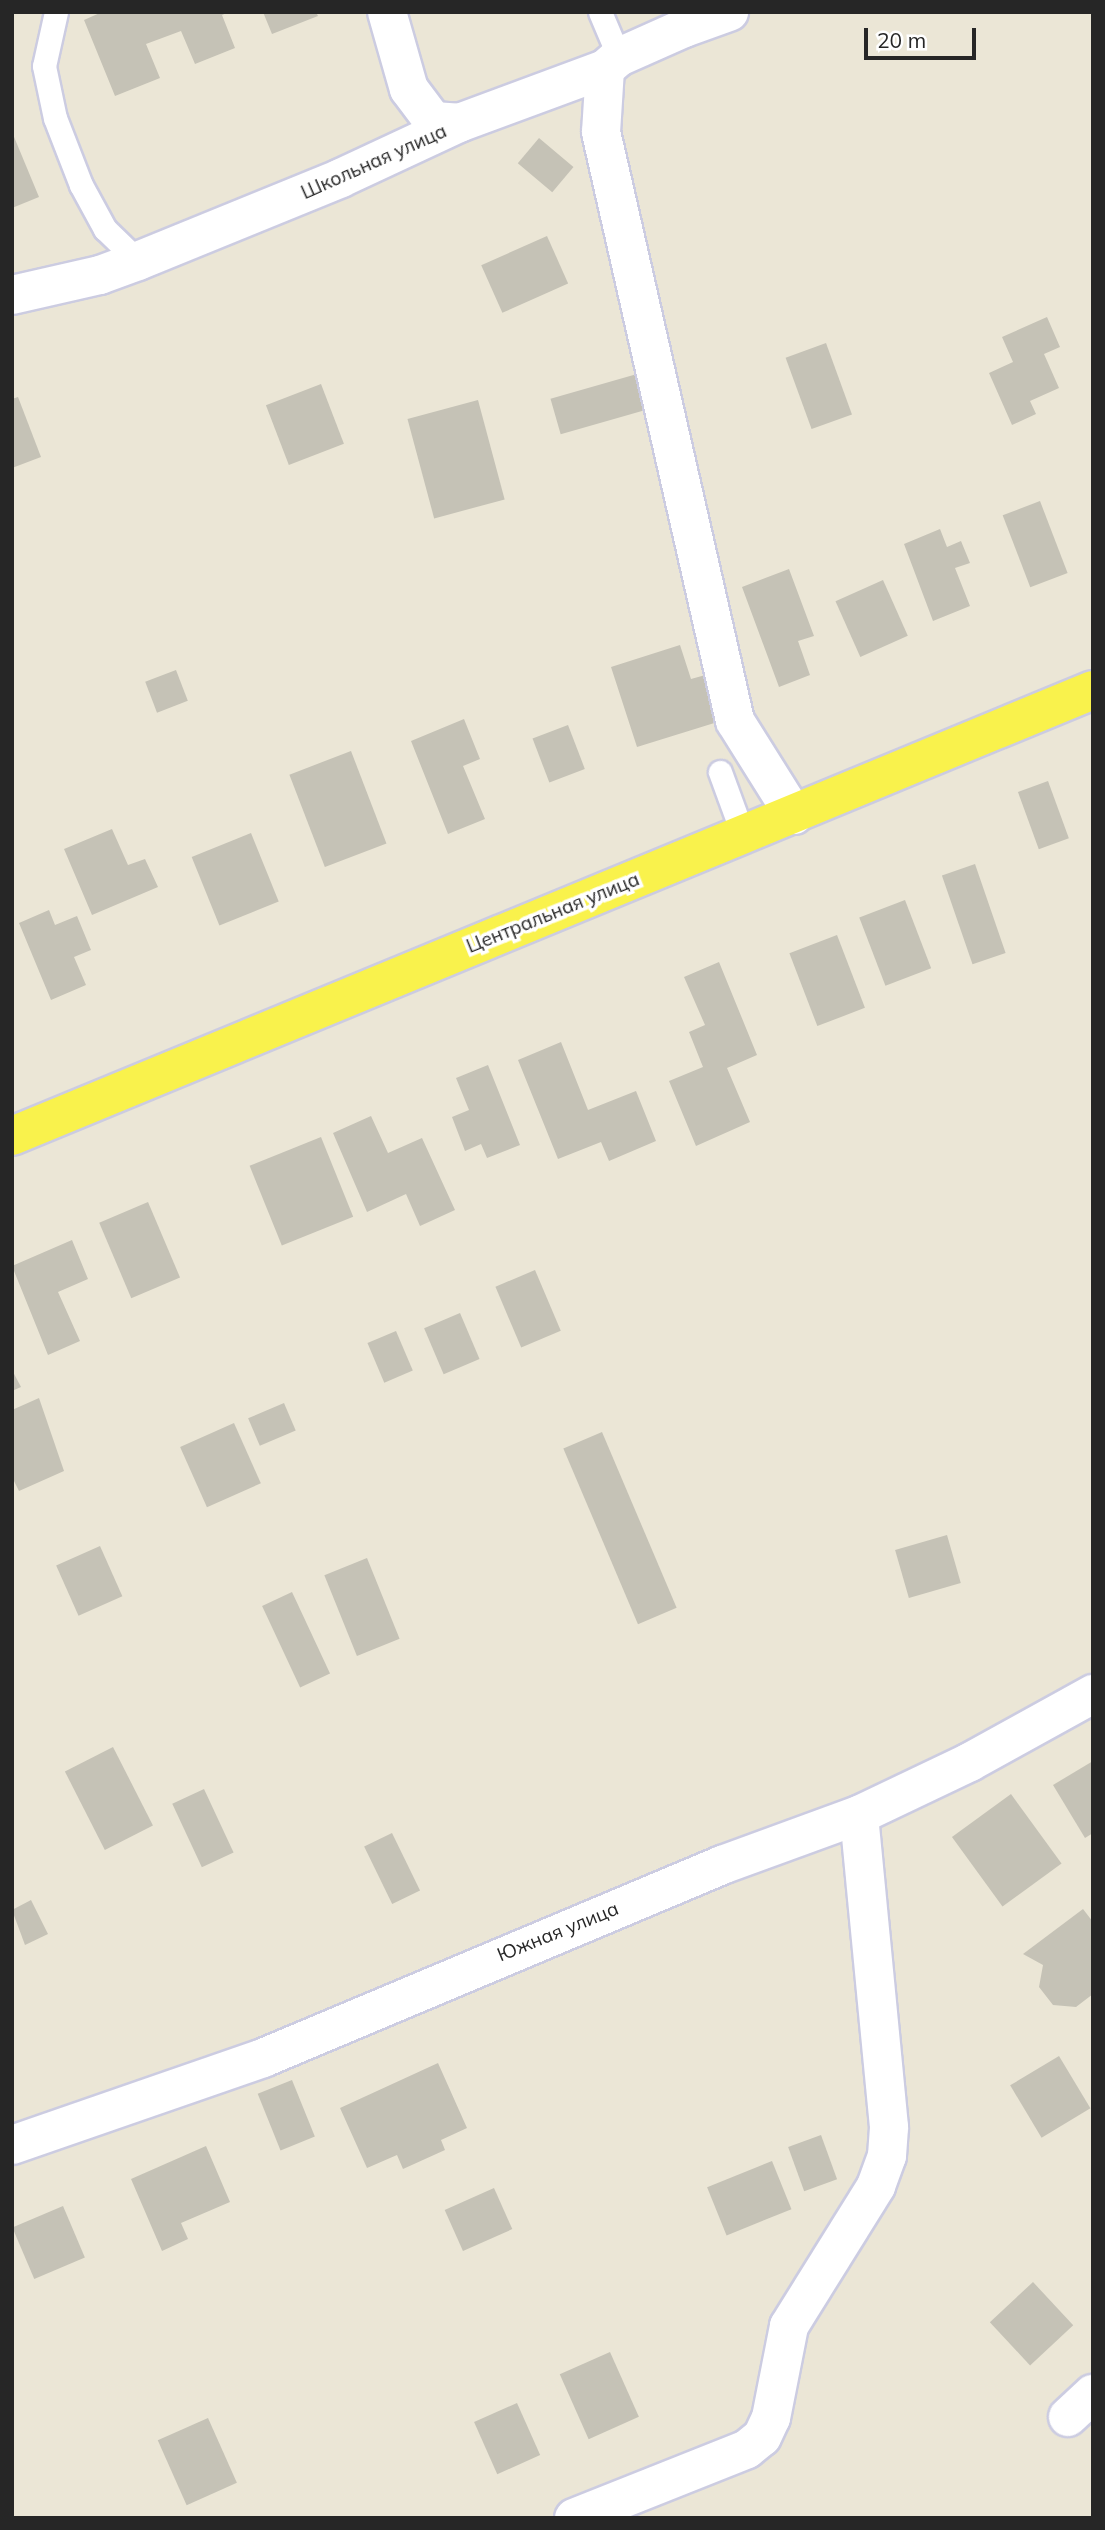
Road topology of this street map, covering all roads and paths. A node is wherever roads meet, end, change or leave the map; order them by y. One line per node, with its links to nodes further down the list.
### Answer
1 (56, 12): 7 (lane)
2 (387, 12): 6 (street)
3 (600, 12): 5 (lane)
4 (729, 12): 5 (street, Школьная улица)
5 (612, 63): 6 (street, Школьная улица); 11 (street)
6 (459, 123): 7 (street, Школьная улица)
7 (138, 261): 8 (street, Школьная улица)
8 (12, 295)
9 (1093, 690): 11 (main road, Центральная улица)
10 (720, 772): 12 (lane)
11 (794, 814): 12 (main road, Центральная улица)
12 (743, 835): 13 (main road, Центральная улица)
13 (12, 1136)
14 (1093, 1694): 15 (street, Южная улица)
15 (859, 1815): 16 (street, Южная улица); 17 (street)
16 (12, 2145)
17 (575, 2518)

